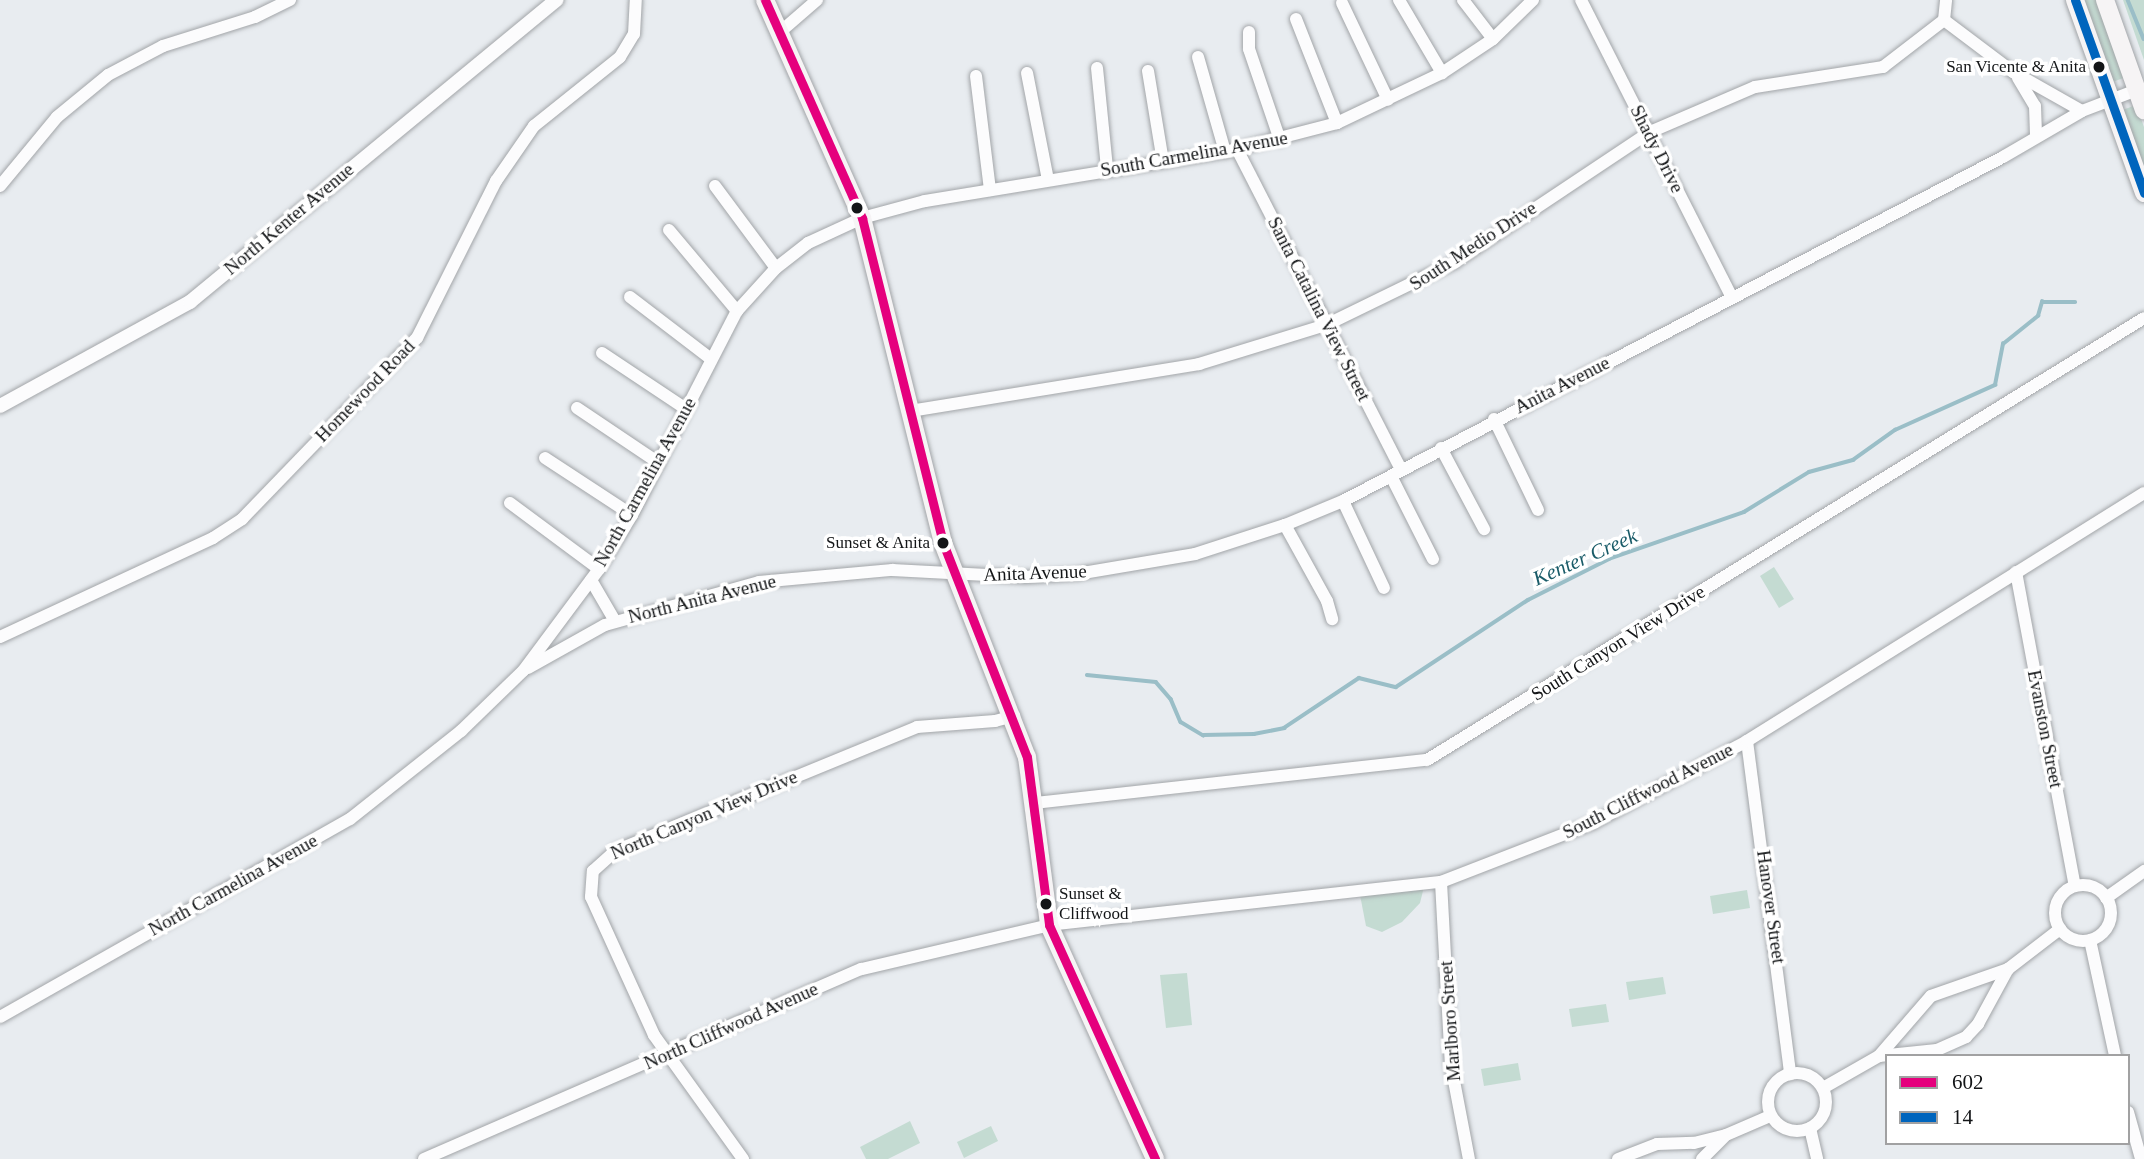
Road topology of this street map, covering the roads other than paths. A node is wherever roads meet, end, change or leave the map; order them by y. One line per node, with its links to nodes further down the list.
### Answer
1 (290, 0): 39 (street)
2 (557, 0): 53 (street, North Kenter Avenue)
3 (636, 0): 76 (street, Homewood Road)
4 (765, 0): 16 (main road)
5 (817, 0): 16 (street)
6 (1399, 0): 24 (street)
7 (1463, 0): 18 (street)
8 (1533, 0): 18 (street, South Carmelina Avenue)
9 (1581, 0): 32 (street, Shady Drive)
10 (1946, 0): 15 (street)
11 (2075, 0): 27 (main road)
12 (2105, 0): 26 (main road)
13 (1342, 3): 28 (street)
14 (1296, 19): 31 (street)
15 (1944, 20): 22 (street); 32 (street, South Medio Drive)
16 (780, 32): 43 (main road)
17 (1249, 32): 34 (street)
18 (1493, 39): 24 (street, South Carmelina Avenue)
19 (1198, 57): 35 (street, Santa Catalina View Street)
20 (1097, 68): 37 (street)
21 (1149, 71): 36 (street)
22 (2013, 72): 30 (street); 33 (street)
23 (1027, 73): 38 (street)
24 (1442, 73): 28 (street, South Carmelina Avenue)
25 (976, 76): 41 (street)
26 (2137, 90): 27 (street, Anita Avenue); 29 (main road)
27 (2111, 99): 30 (street, Anita Avenue); 42 (main road)
28 (1388, 100): 31 (street, South Carmelina Avenue)
29 (2144, 110)
30 (2082, 111): 33 (street, Anita Avenue)
31 (1337, 123): 34 (street, South Carmelina Avenue)
32 (1650, 132): 47 (street, Shady Drive); 50 (street, South Medio Drive)
33 (2036, 136): 47 (street, Anita Avenue)
34 (1280, 140): 35 (street, South Carmelina Avenue)
35 (1231, 150): 36 (street, South Carmelina Avenue); 50 (street, Santa Catalina View Street)
36 (1163, 162): 37 (street, South Carmelina Avenue)
37 (1107, 169): 38 (street, South Carmelina Avenue)
38 (1048, 180): 41 (street, South Carmelina Avenue)
39 (0, 186)
40 (715, 186): 45 (street)
41 (990, 190): 43 (street, South Carmelina Avenue)
42 (2144, 193)
43 (862, 218): 45 (street, North Carmelina Avenue); 56 (main road)
44 (670, 230): 48 (street)
45 (776, 268): 48 (street, North Carmelina Avenue)
46 (631, 297): 52 (street)
47 (1732, 298): 57 (street, Anita Avenue)
48 (737, 311): 52 (street, North Carmelina Avenue)
49 (2144, 318): 80 (street, South Canyon View Drive)
50 (1326, 325): 56 (street, South Medio Drive); 61 (street, Santa Catalina View Street)
51 (602, 353): 55 (street)
52 (711, 359): 55 (street, North Carmelina Avenue)
53 (0, 406)
54 (577, 408): 60 (street)
55 (686, 409): 60 (street, North Carmelina Avenue)
56 (910, 411): 71 (main road)
57 (1494, 419): 58 (street, Anita Avenue); 65 (street)
58 (1441, 448): 61 (street, Anita Avenue); 68 (street)
59 (545, 458): 66 (street)
60 (659, 463): 66 (street, North Carmelina Avenue)
61 (1396, 472): 63 (street, Anita Avenue); 69 (street, Santa Catalina View Street)
62 (2144, 493): 70 (street, South Cliffwood Avenue)
63 (1343, 500): 67 (street, Anita Avenue); 73 (street)
64 (510, 503): 72 (street)
65 (1538, 510)
66 (632, 515): 72 (street, North Carmelina Avenue)
67 (1285, 525): 71 (street, Anita Avenue); 74 (street)
68 (1484, 529)
69 (1433, 559)
70 (2016, 572): 79 (street, South Cliffwood Avenue); 83 (street, Evanston Street)
71 (956, 573): 75 (street, North Anita Avenue); 78 (main road)
72 (595, 574): 75 (street, North Anita Avenue); 77 (street, North Carmelina Avenue)
73 (1384, 588)
74 (1332, 619)
75 (615, 621): 77 (street, North Anita Avenue)
76 (0, 637)
77 (523, 671): 89 (street, North Carmelina Avenue)
78 (1014, 716): 80 (main road); 90 (street, North Canyon View Drive)
79 (1747, 741): 82 (street, South Cliffwood Avenue); 95 (street, Hanover Street)
80 (1035, 803): 85 (main road)
81 (2144, 871): 84 (street)
82 (1441, 882): 85 (street, South Cliffwood Avenue); 104 (street, Marlboro Street)
83 (2075, 886): 84 (street); 86 (street)
84 (2106, 898): 87 (street)
85 (1049, 925): 90 (street, North Cliffwood Avenue); 103 (main road)
86 (2060, 929): 87 (street); 88 (street)
87 (2090, 940): 92 (street)
88 (2008, 969): 91 (street); 94 (street)
89 (0, 1017)
90 (669, 1054): 101 (street, North Cliffwood Avenue); 102 (street)
91 (1898, 1054)
92 (2115, 1054)
93 (1885, 1055): 94 (street)
94 (1879, 1056): 96 (street)
95 (1790, 1074): 96 (street); 97 (street)
96 (1823, 1088): 99 (street)
97 (1770, 1116): 99 (street); 100 (street)
98 (2130, 1119): 108 (street)
99 (1810, 1128): 107 (street)
100 (1726, 1135): 105 (street); 106 (street)
101 (424, 1159)
102 (743, 1159)
103 (1154, 1159)
104 (1469, 1159)
105 (1618, 1159)
106 (1702, 1159)
107 (1817, 1159)
108 (2141, 1159)

